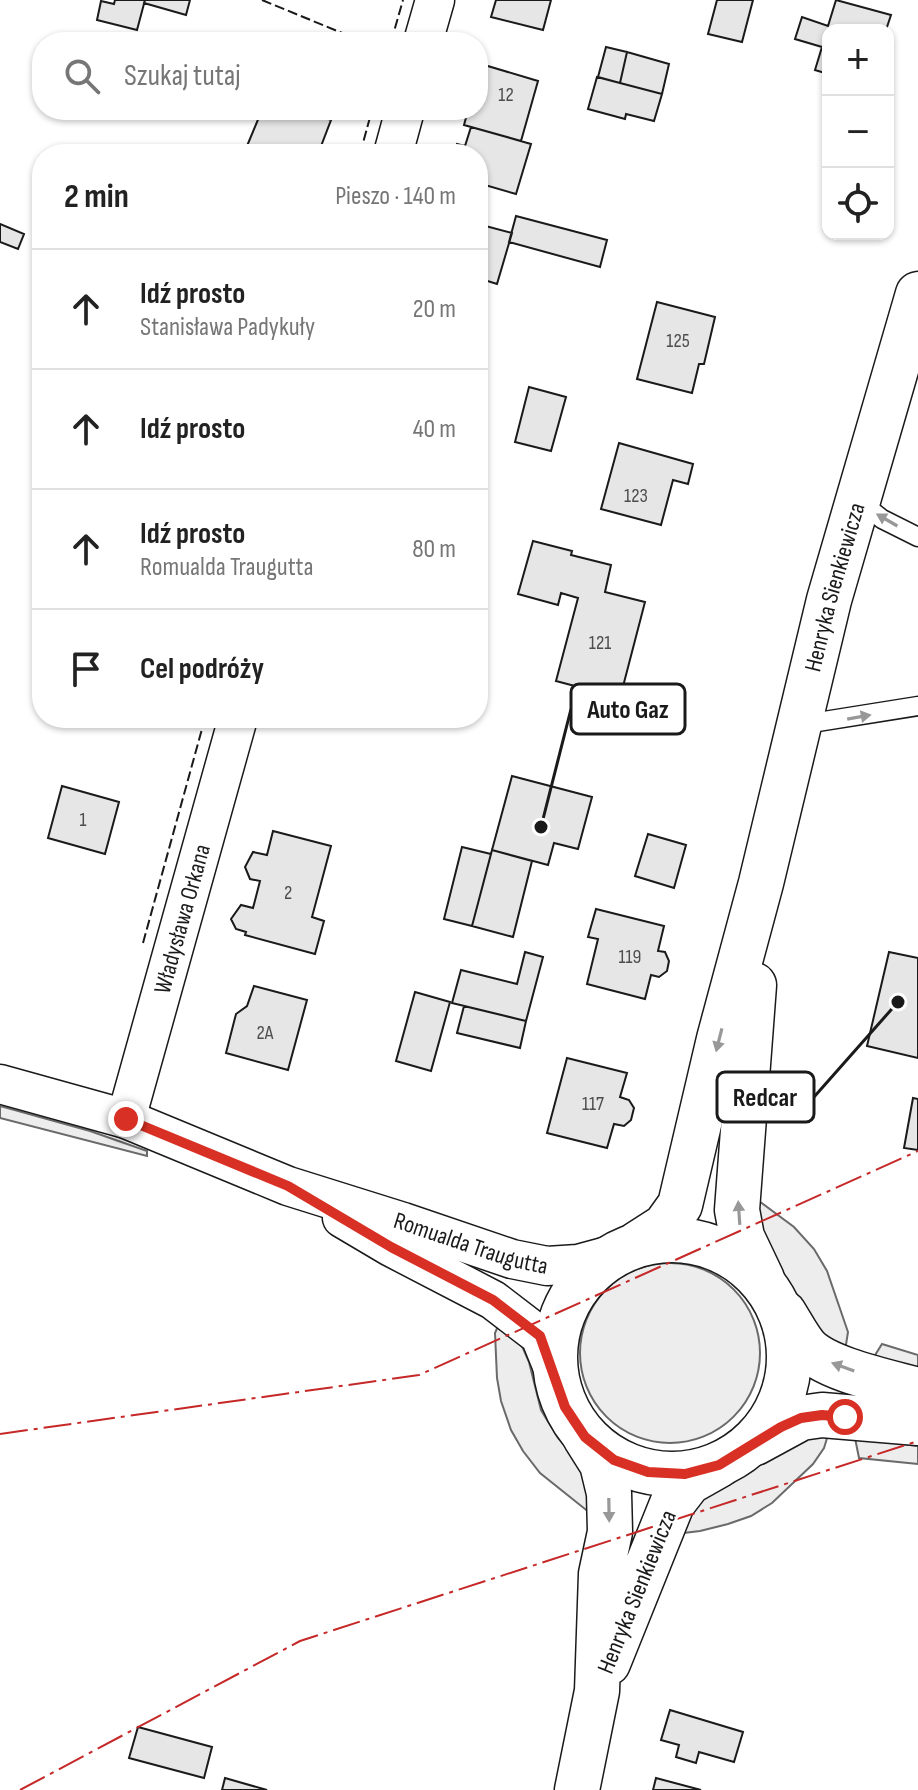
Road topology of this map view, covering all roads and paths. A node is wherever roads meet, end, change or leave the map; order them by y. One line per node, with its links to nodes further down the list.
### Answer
1 (435, 0): 2 (street)
2 (426, 32)
3 (402, 120): 4 (street)
4 (396, 144)
5 (918, 294): 6 (main road, Henryka Sienkiewicza)
6 (858, 500): 7 (lane, one-way to 6); 9 (main road, Henryka Sienkiewicza)
7 (918, 537)
8 (918, 706): 9 (lane, one-way to 8)
9 (799, 725): 11 (main road, Henryka Sienkiewicza)
10 (235, 728): 13 (street, Władysława Orkana)
11 (761, 883): 15 (main road, Henryka Sienkiewicza, one-way to 15); 16 (main road, Henryka Sienkiewicza, one-way to 11)
12 (0, 1084): 13 (street, Romualda Traugutta)
13 (126, 1119): 14 (street, Romualda Traugutta)
14 (288, 1186): 15 (street, Romualda Traugutta); 17 (street, Romualda Traugutta)
15 (624, 1250): 16 (main road); 17 (main road)
16 (771, 1294): 18 (main road, one-way to 16); 21 (main road)
17 (555, 1373): 20 (main road)
18 (918, 1390)
19 (918, 1423): 21 (main road)
20 (585, 1437): 21 (main road); 22 (main road, Henryka Sienkiewicza, one-way to 22)
21 (734, 1456): 22 (main road, Henryka Sienkiewicza)
22 (597, 1691): 23 (main road, Henryka Sienkiewicza)
23 (577, 1790)

